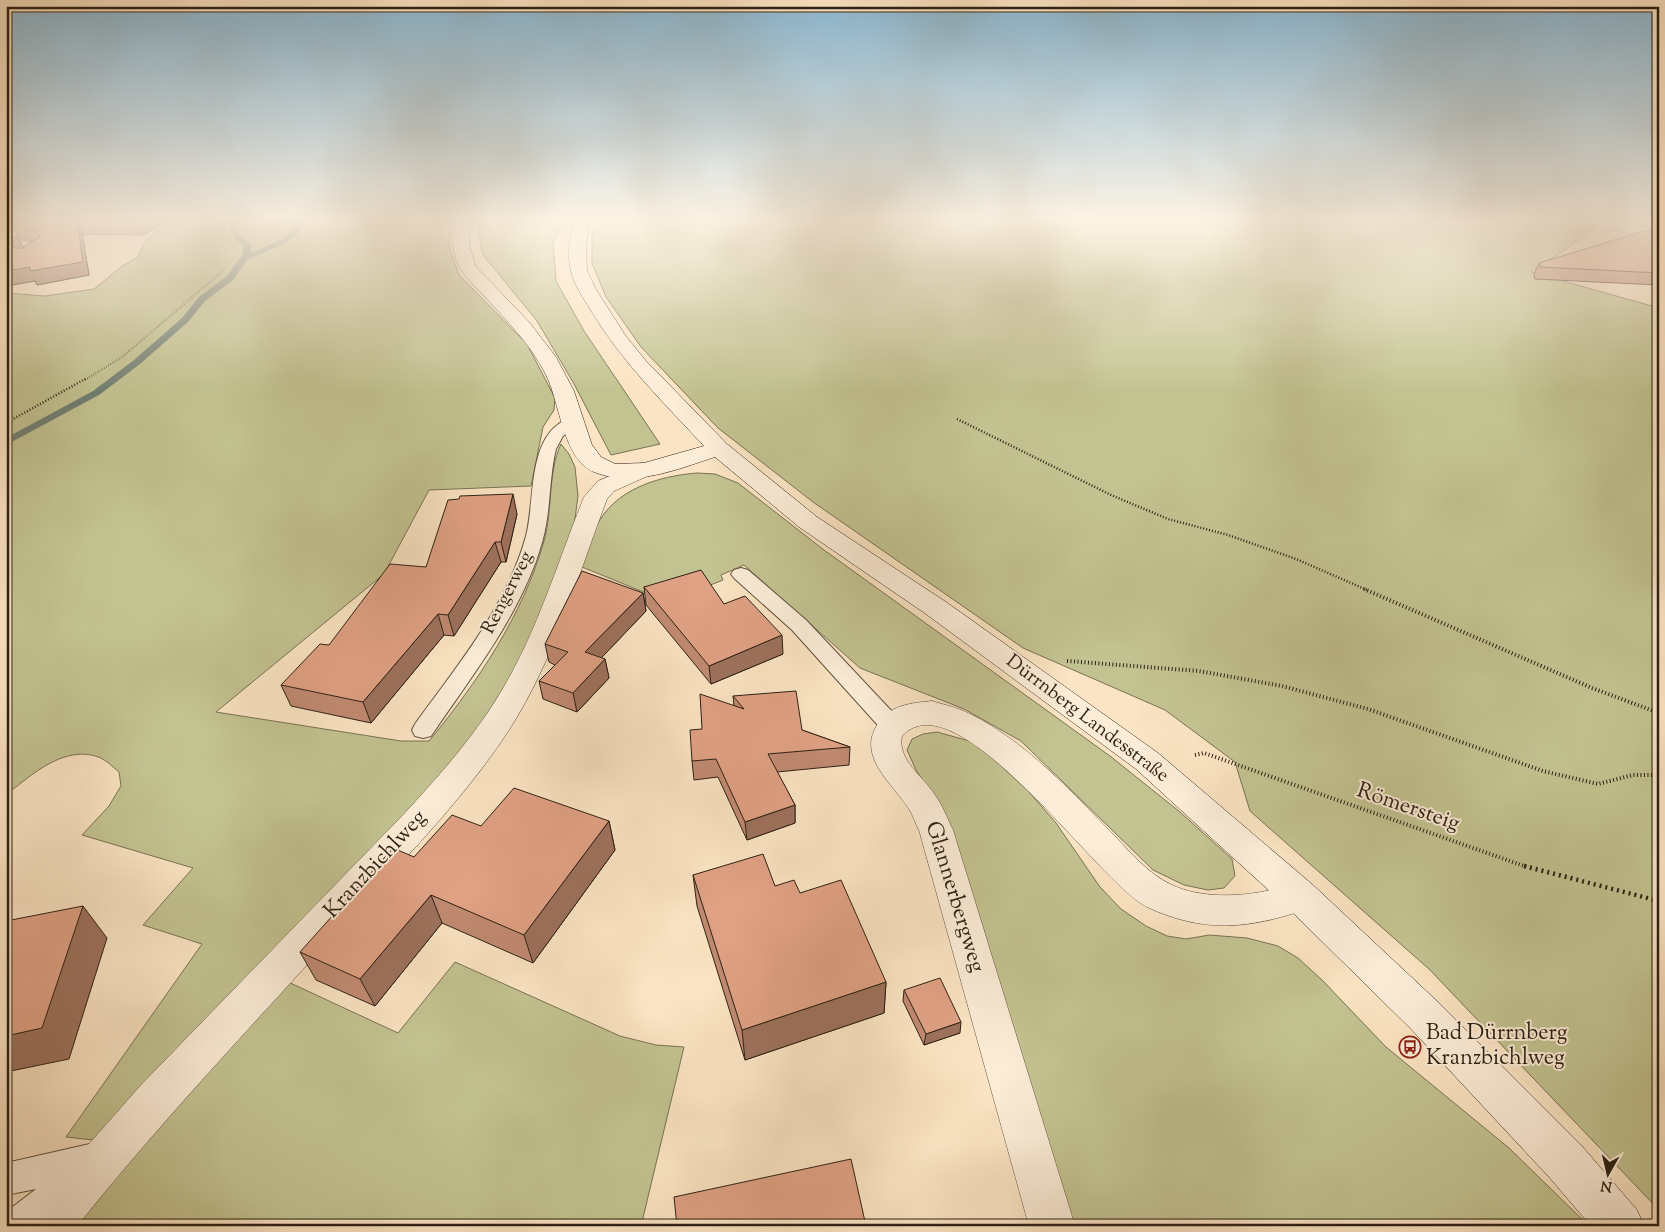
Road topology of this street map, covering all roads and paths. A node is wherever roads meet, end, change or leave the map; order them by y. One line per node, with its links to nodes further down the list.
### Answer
1 (216, 276): 6 (path)
2 (475, 276): 5 (street)
3 (581, 276): 7 (street, Dürrnberg Landesstraße)
4 (957, 419): 13 (path)
5 (574, 422): 8 (street); 15 (lane, Rengerweg)
6 (6, 423)
7 (719, 449): 9 (street); 12 (street, Dürrnberg Landesstraße)
8 (587, 458): 9 (street); 10 (street)
9 (642, 470): 10 (street, Kranzbichlweg)
10 (593, 506): 20 (street, Kranzbichlweg)
11 (741, 574): 14 (lane)
12 (1004, 657): 16 (street, Dürrnberg Landesstraße); 17 (path)
13 (1659, 713)
14 (892, 726): 18 (street); 24 (street, Glannerbergweg)
15 (423, 730)
16 (1148, 761): 18 (street, Dürrnberg Landesstraße); 19 (path, Römersteig)
17 (1659, 775)
18 (1300, 896): 25 (street, Dürrnberg Landesstraße)
19 (1659, 901)
20 (107, 1155): 21 (lane); 22 (lane); 23 (street, Kranzbichlweg)
21 (6, 1179)
22 (15, 1226)
23 (47, 1226)
24 (1052, 1226)
25 (1621, 1226)

